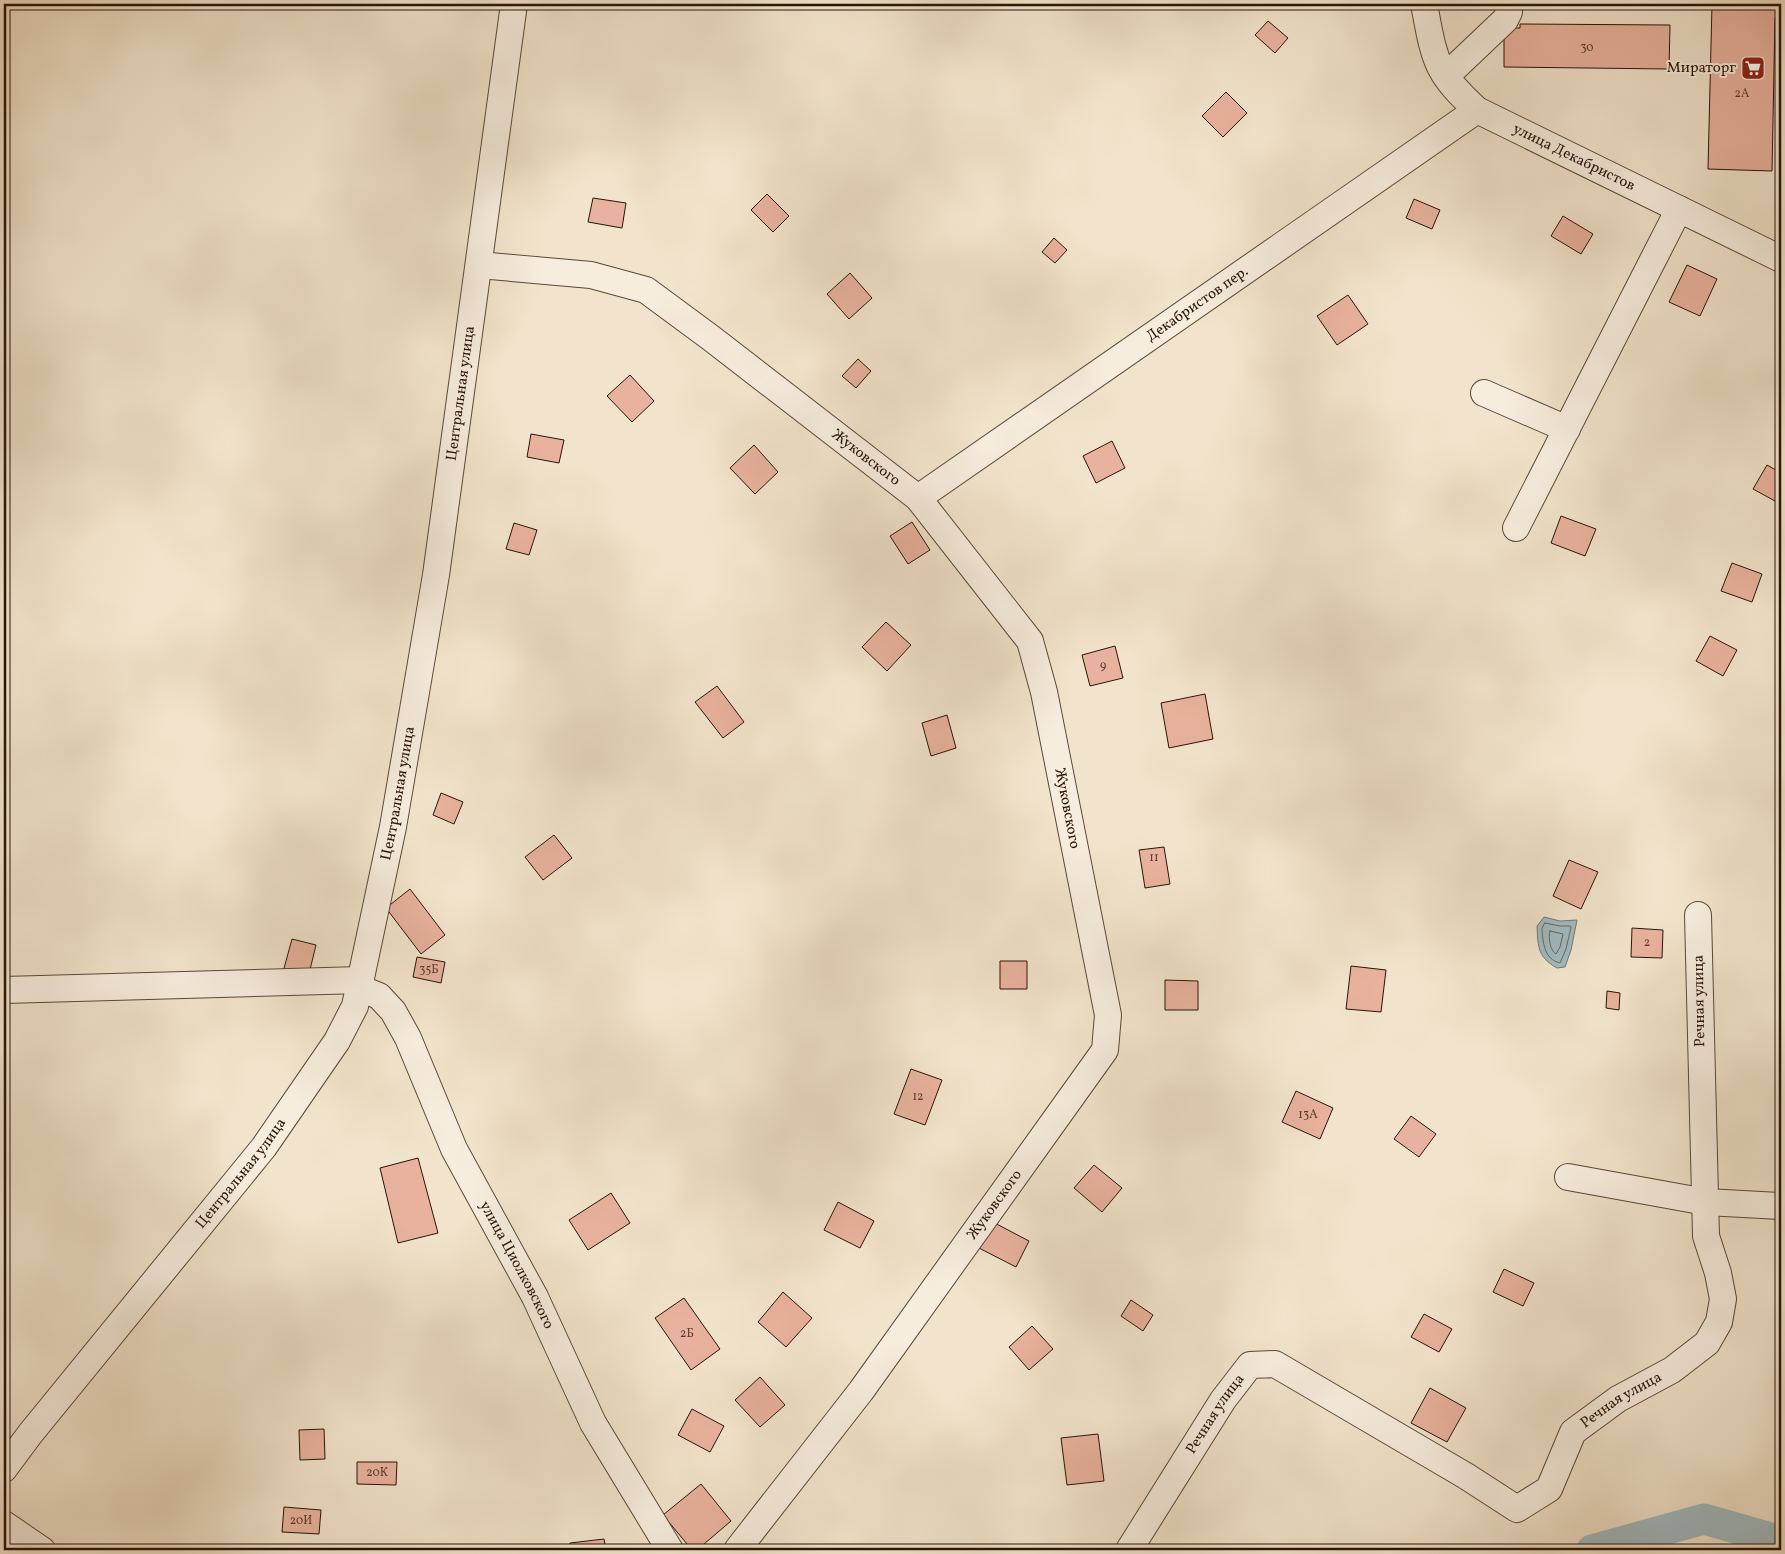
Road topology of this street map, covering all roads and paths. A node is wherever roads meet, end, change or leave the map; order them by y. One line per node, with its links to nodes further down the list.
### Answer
1 (514, 4): 8 (street, Центральная улица)
2 (1424, 4): 4 (street, улица Декабристов)
3 (1509, 4): 4 (street)
4 (1446, 76): 5 (street, улица Декабристов)
5 (1477, 110): 6 (street, улица Декабристов); 11 (street, Декабристов пер.)
6 (1680, 209): 7 (street, улица Декабристов); 10 (street)
7 (1781, 259)
8 (479, 265): 11 (street, Жуковского); 14 (street, Центральная улица)
9 (1484, 393): 10 (street)
10 (1567, 429): 12 (street)
11 (918, 498): 23 (street, Жуковского)
12 (1516, 528)
13 (1698, 915): 17 (street, Речная улица)
14 (360, 984): 15 (street); 19 (street, Центральная улица); 22 (street, улица Циолковского)
15 (4, 990)
16 (1568, 1177): 17 (street)
17 (1706, 1202): 18 (street); 24 (street, Речная улица)
18 (1781, 1206)
19 (4, 1469)
20 (4, 1524): 21 (street)
21 (42, 1550)
22 (670, 1550)
23 (737, 1550)
24 (1129, 1550)

